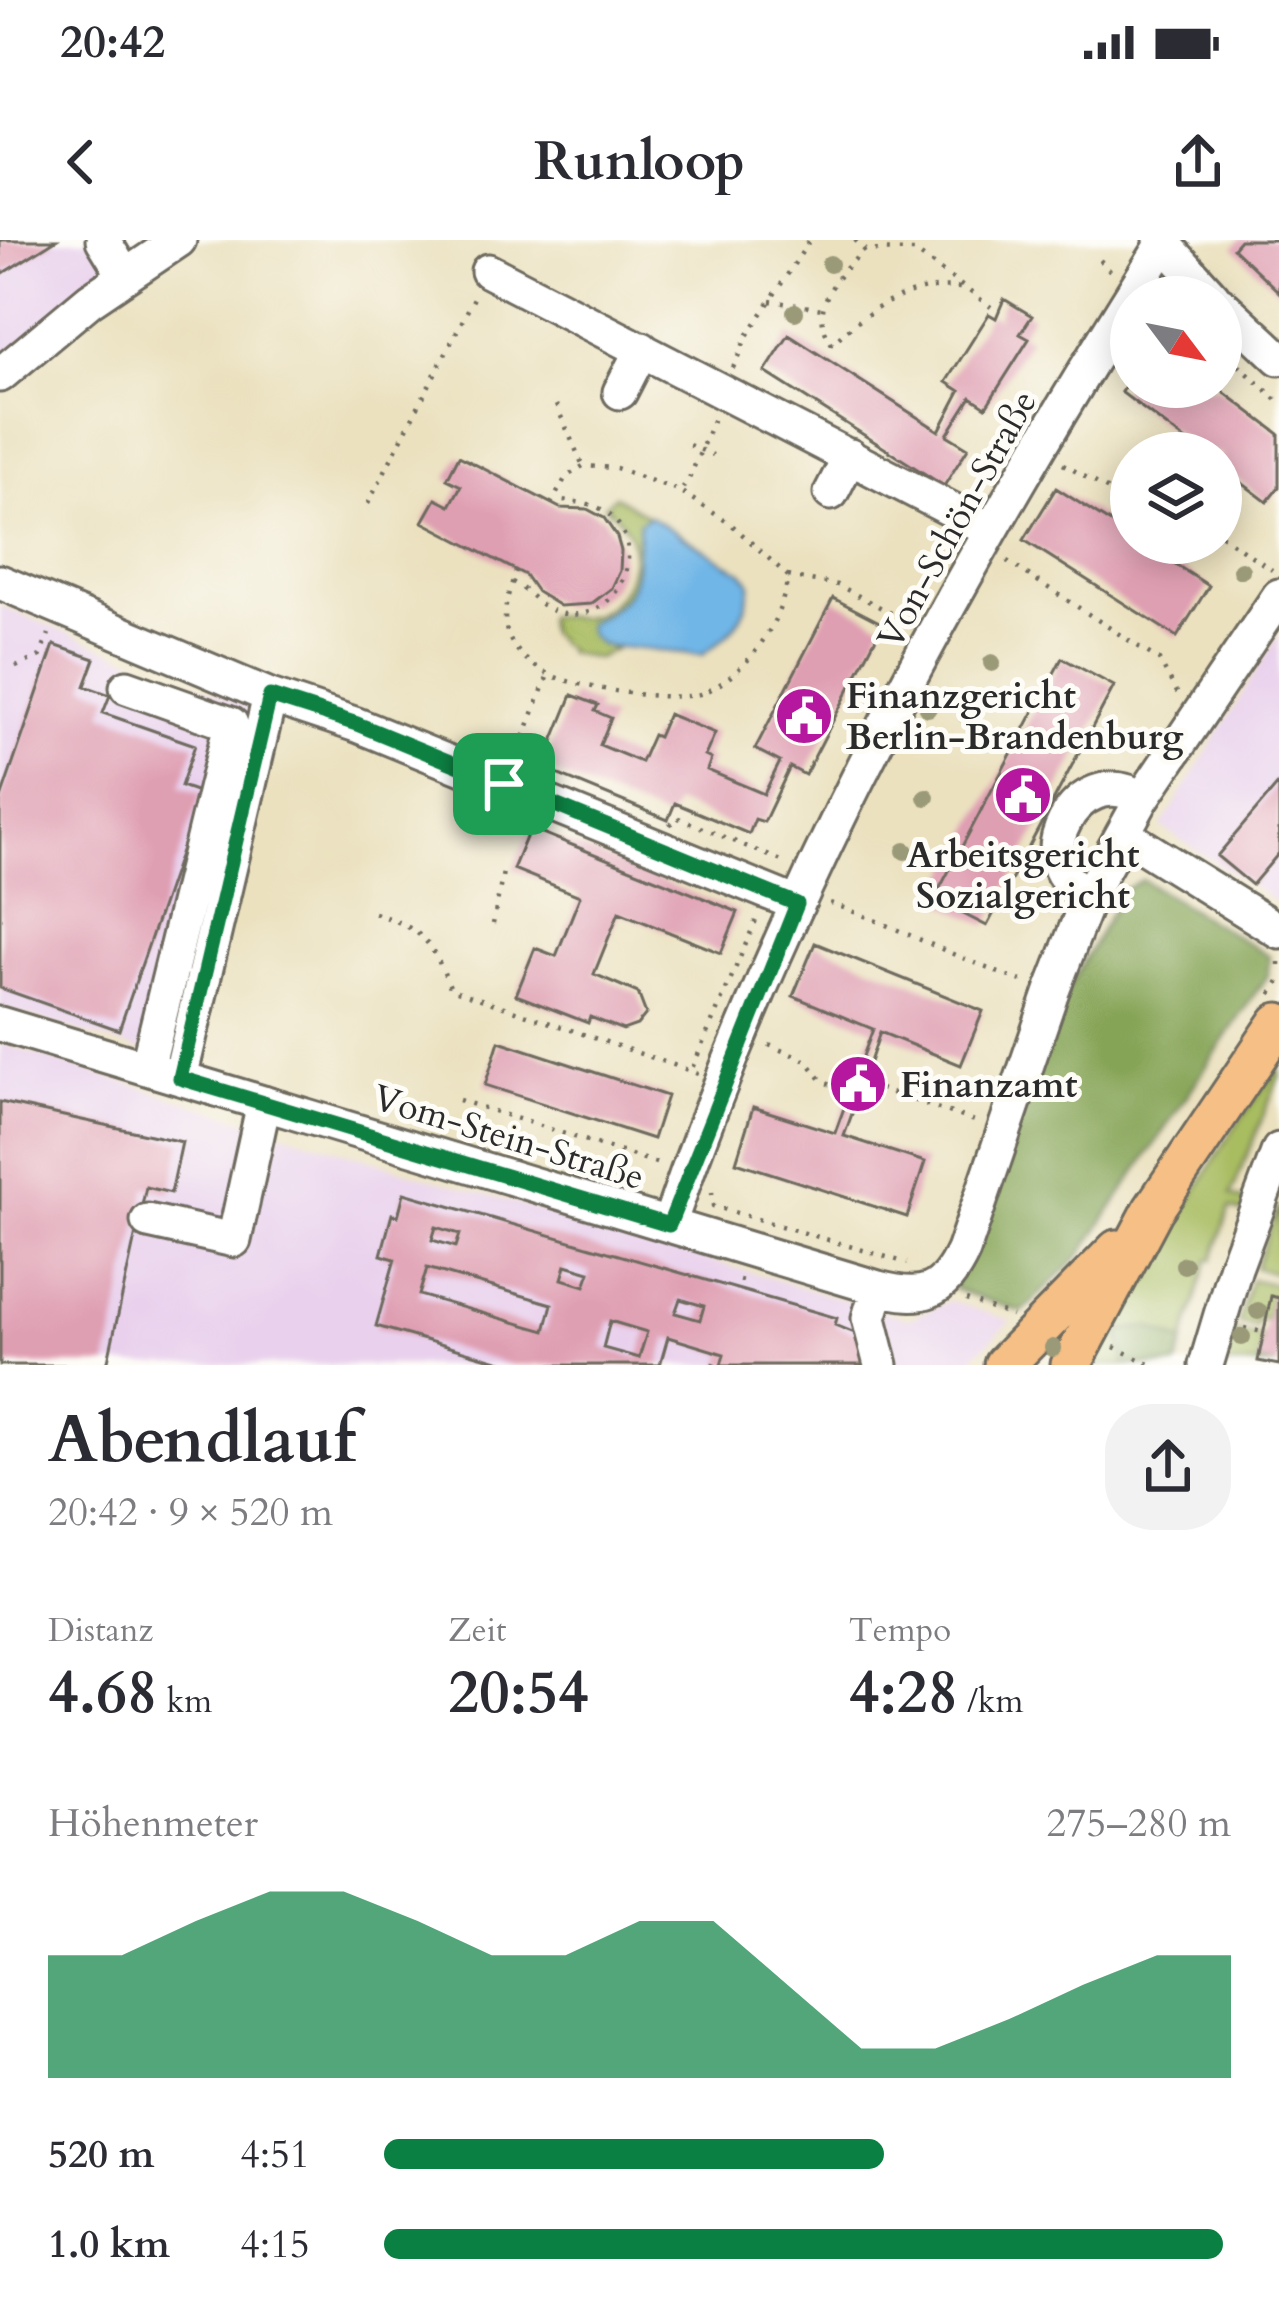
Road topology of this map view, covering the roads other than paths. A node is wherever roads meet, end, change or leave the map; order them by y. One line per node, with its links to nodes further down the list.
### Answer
1 (103, 240): 5 (street)
2 (179, 240): 5 (street)
3 (1164, 241): 6 (street); 14 (street, Von-Schön-Straße)
4 (488, 272): 8 (street)
5 (125, 276): 10 (street)
6 (1195, 276)
7 (1242, 324): 9 (street)
8 (642, 349): 11 (street); 12 (street)
9 (1279, 358)
10 (0, 375)
11 (620, 392)
12 (850, 456): 13 (street); 14 (street)
13 (831, 493)
14 (992, 540): 24 (street, Von-Schön-Straße)
15 (0, 582): 17 (street)
16 (1275, 607): 21 (street)
17 (216, 673): 19 (street); 20 (street)
18 (127, 687): 20 (street)
19 (270, 696): 24 (street); 29 (street)
20 (198, 713): 28 (street)
21 (1142, 799): 22 (street); 23 (street)
22 (1123, 834): 23 (street); 25 (street)
23 (1090, 893): 35 (street, Vom-Stein-Straße)
24 (799, 898): 34 (street, Von-Schön-Straße)
25 (1274, 939)
26 (1279, 1023): 32 (main road)
27 (0, 1024): 28 (street, Vom-Stein-Straße)
28 (147, 1068): 29 (street, Vom-Stein-Straße)
29 (180, 1078): 30 (street, Vom-Stein-Straße)
30 (265, 1103): 33 (street); 34 (street, Vom-Stein-Straße)
31 (1279, 1150): 39 (street)
32 (1153, 1210): 37 (main road); 38 (main road)
33 (148, 1221)
34 (669, 1225): 35 (street, Vom-Stein-Straße)
35 (874, 1303): 36 (street)
36 (881, 1365)
37 (1004, 1365)
38 (1071, 1365)
39 (1206, 1365)

